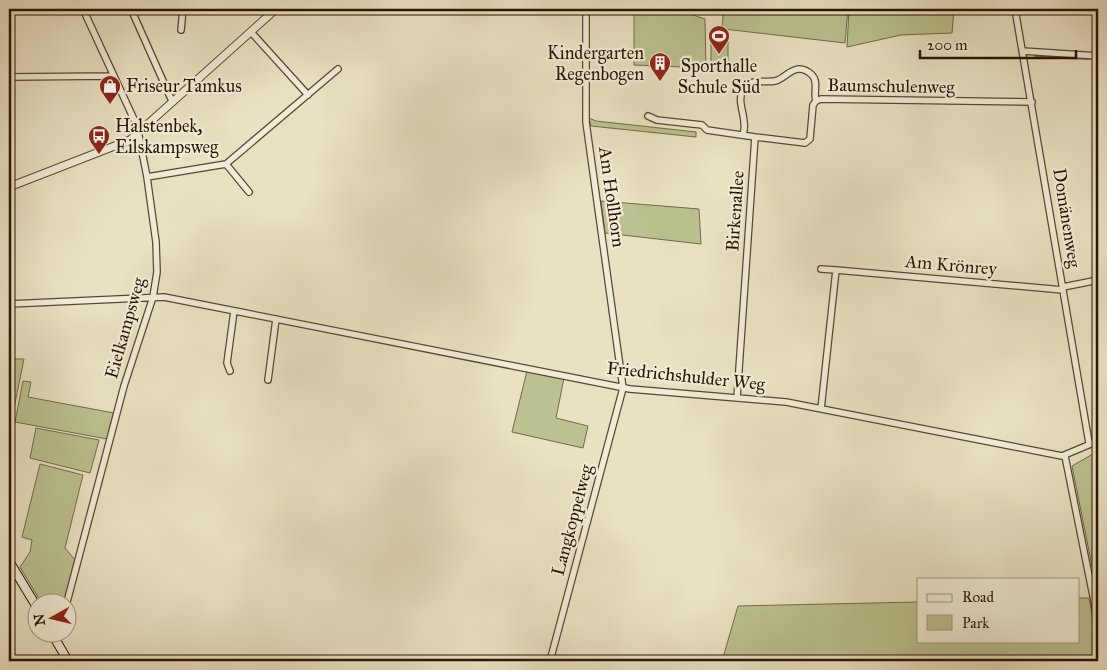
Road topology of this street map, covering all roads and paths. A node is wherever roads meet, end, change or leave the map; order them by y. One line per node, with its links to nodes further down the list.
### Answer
1 (83, 9): 12 (street, Eielkampsweg)
2 (131, 9): 15 (street)
3 (183, 9): 7 (street)
4 (276, 9): 8 (street)
5 (586, 9): 36 (street, Am Hollhorn)
6 (1015, 9): 9 (street, Domänenweg)
7 (181, 30)
8 (252, 32): 14 (street); 15 (street)
9 (1023, 50): 10 (street); 17 (street, Domänenweg)
10 (1098, 56)
11 (338, 69): 14 (street)
12 (114, 76): 13 (street); 19 (street, Eielkampsweg)
13 (9, 77)
14 (308, 95): 22 (street)
15 (172, 101): 19 (street)
16 (816, 101): 17 (street, Baumschulenweg); 20 (street); 21 (street, Baumschulenweg)
17 (1032, 102): 29 (street, Domänenweg)
18 (648, 116): 20 (street)
19 (139, 134): 23 (street, Eielkampsweg); 24 (street)
20 (743, 135): 21 (street)
21 (755, 137): 37 (street, Birkenallee)
22 (226, 164): 23 (street); 25 (street)
23 (147, 177): 30 (street, Eielkampsweg)
24 (9, 187)
25 (249, 192)
26 (821, 269): 27 (street, Am Krönrey)
27 (836, 270): 29 (street, Am Krönrey); 38 (street)
28 (1098, 280): 29 (street, Am Krönrey)
29 (1063, 288): 40 (street, Domänenweg)
30 (153, 296): 31 (street, Friedrichshulder Weg); 32 (street, Friedrichshulder Weg); 44 (street, Eielkampsweg)
31 (9, 304)
32 (234, 311): 33 (street, Friedrichshulder Weg); 34 (street)
33 (276, 319): 35 (street); 36 (street, Friedrichshulder Weg)
34 (230, 370)
35 (268, 380)
36 (624, 388): 37 (street, Friedrichshulder Weg); 49 (street, Langkoppelweg)
37 (737, 398): 38 (street, Friedrichshulder Weg)
38 (821, 409): 41 (street, Friedrichshulder Weg)
39 (1098, 441): 40 (street)
40 (1089, 443): 41 (street)
41 (1065, 456): 45 (street)
42 (9, 561): 43 (main road)
43 (28, 592)
44 (70, 592)
45 (1098, 621)
46 (57, 642): 47 (main road)
47 (66, 659): 48 (street)
48 (58, 661)
49 (550, 661)

